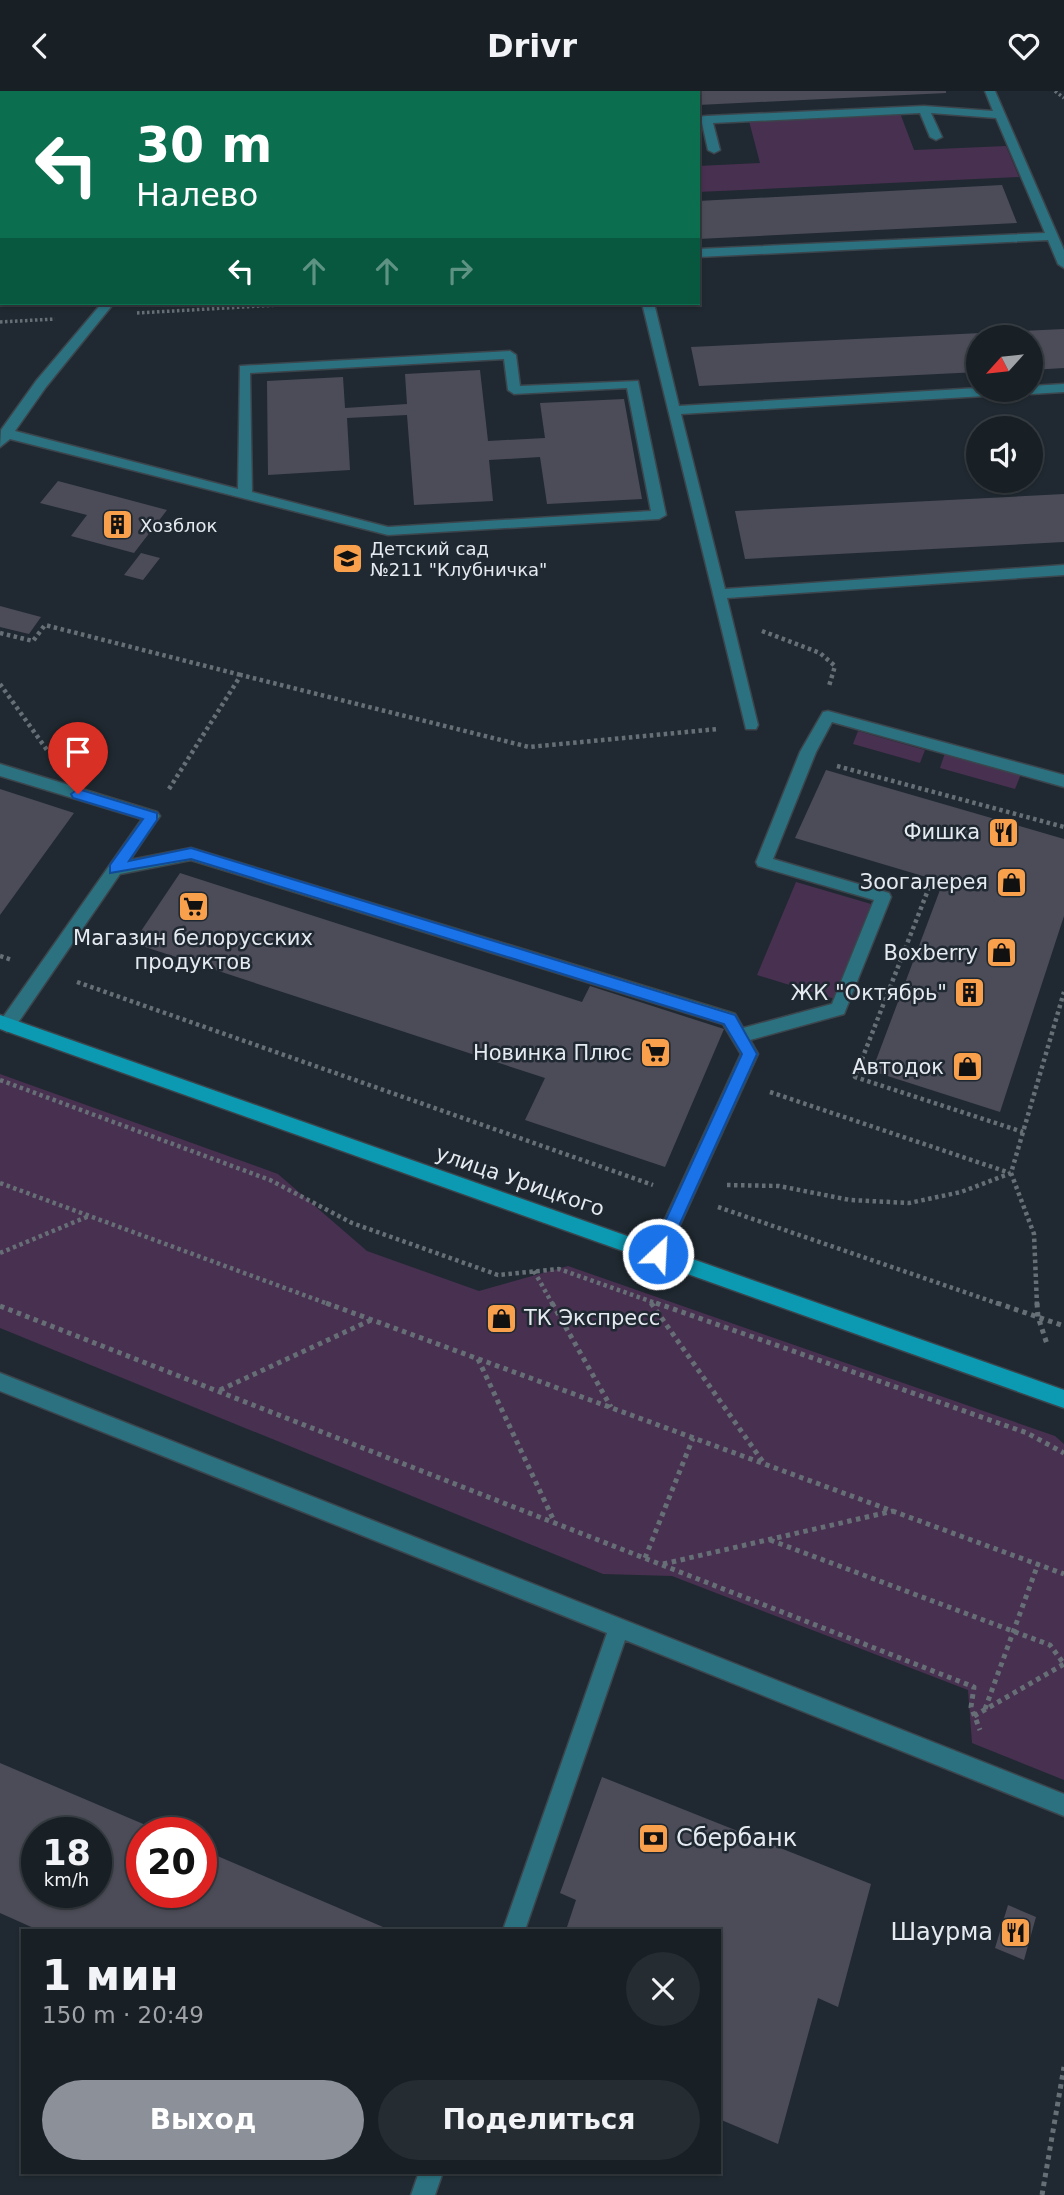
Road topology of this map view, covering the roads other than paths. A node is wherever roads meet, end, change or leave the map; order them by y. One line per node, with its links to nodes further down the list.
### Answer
1 (990, 91): 3 (lane)
2 (924, 109): 3 (lane); 4 (lane); 5 (lane)
3 (1000, 115): 7 (lane)
4 (702, 120): 6 (lane)
5 (936, 137)
6 (714, 150)
7 (1052, 236): 8 (lane); 9 (lane)
8 (700, 253)
9 (1064, 264)
10 (107, 305): 16 (lane)
11 (648, 305): 15 (lane)
12 (1064, 388): 13 (lane)
13 (1043, 389)
14 (966, 393): 15 (lane)
15 (673, 411): 19 (lane)
16 (3, 438): 17 (lane)
17 (245, 495): 17 (lane)
18 (1064, 571): 19 (lane)
19 (722, 601): 20 (lane)
20 (751, 725)
21 (0, 770): 23 (lane)
22 (1064, 781): 25 (lane)
23 (115, 869): 24 (lane); 25 (lane)
24 (3, 1023): 26 (street, улица Урицкого)
25 (740, 1036): 26 (lane)
26 (658, 1254): 28 (street, улица Урицкого)
27 (0, 1382): 29 (lane)
28 (1064, 1399)
29 (620, 1627): 30 (lane); 31 (lane)
30 (1064, 1805)
31 (514, 1929)
32 (430, 2174): 33 (lane)
33 (423, 2195)

